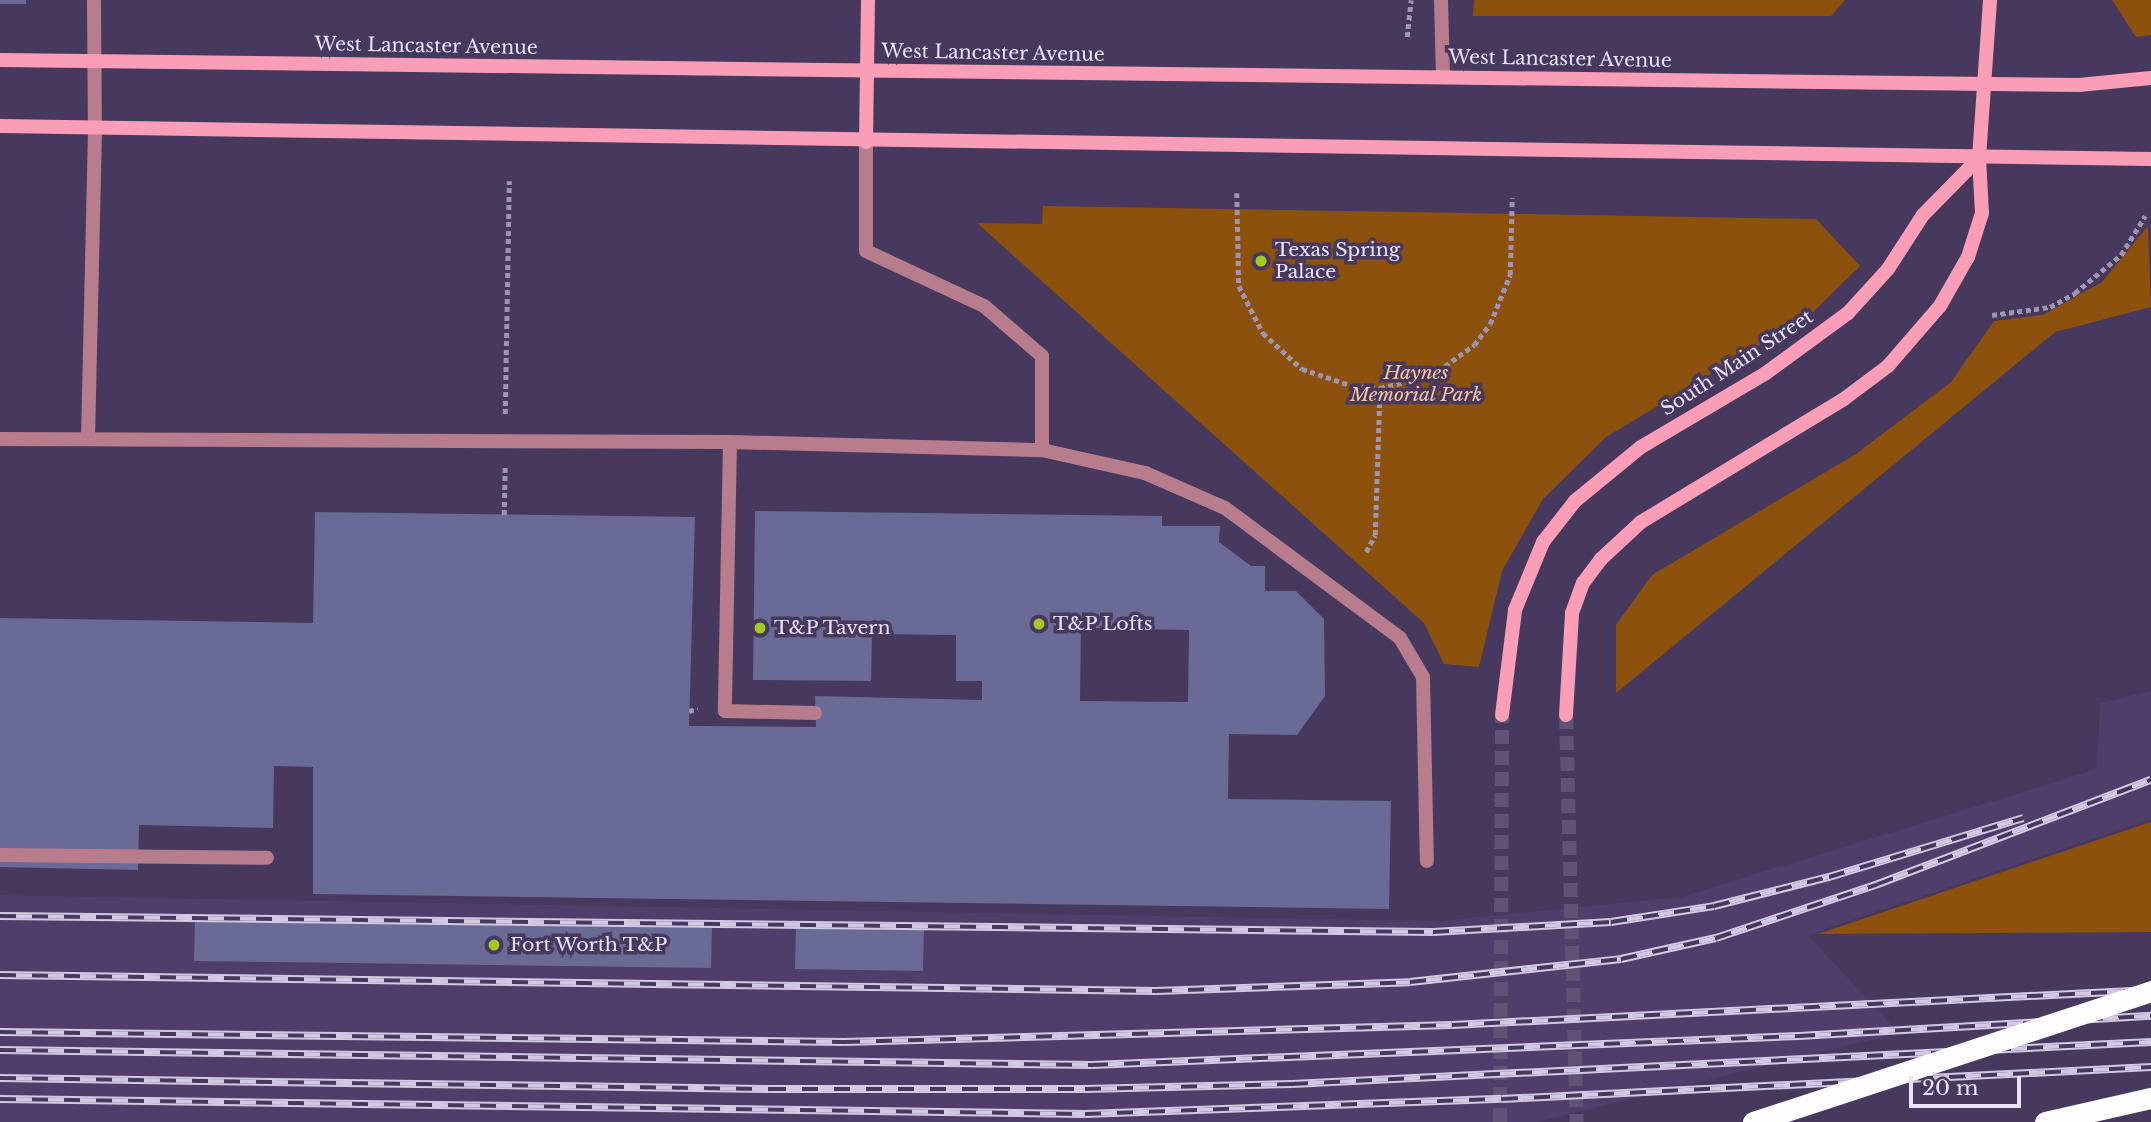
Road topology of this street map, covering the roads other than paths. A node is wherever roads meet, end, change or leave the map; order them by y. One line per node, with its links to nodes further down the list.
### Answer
1 (94, 0): 6 (street)
2 (868, 0): 7 (main road)
3 (1441, 0): 8 (street)
4 (1990, 0): 10 (main road)
5 (0, 60): 6 (main road, West Lancaster Avenue)
6 (94, 61): 7 (main road, West Lancaster Avenue); 12 (street)
7 (869, 70): 8 (main road, West Lancaster Avenue); 13 (main road)
8 (1443, 77): 10 (main road, West Lancaster Avenue)
9 (2151, 78): 10 (main road, West Lancaster Avenue)
10 (1986, 82): 14 (main road)
11 (0, 126): 12 (main road)
12 (94, 128): 13 (main road); 17 (street)
13 (866, 142): 14 (main road); 19 (street)
14 (1979, 158): 15 (main road); 21 (main road, South Main Street); 22 (main road)
15 (2151, 159)
16 (0, 439): 17 (street)
17 (88, 439): 18 (street)
18 (730, 442): 19 (street); 20 (street)
19 (1042, 450): 25 (street)
20 (815, 713)
21 (1502, 715)
22 (1566, 715)
23 (0, 855): 24 (street)
24 (267, 858)
25 (1427, 861)
26 (2151, 991): 28 (highway, bridge)
27 (2151, 1098): 29 (highway)
28 (1753, 1122)
29 (2045, 1122)

